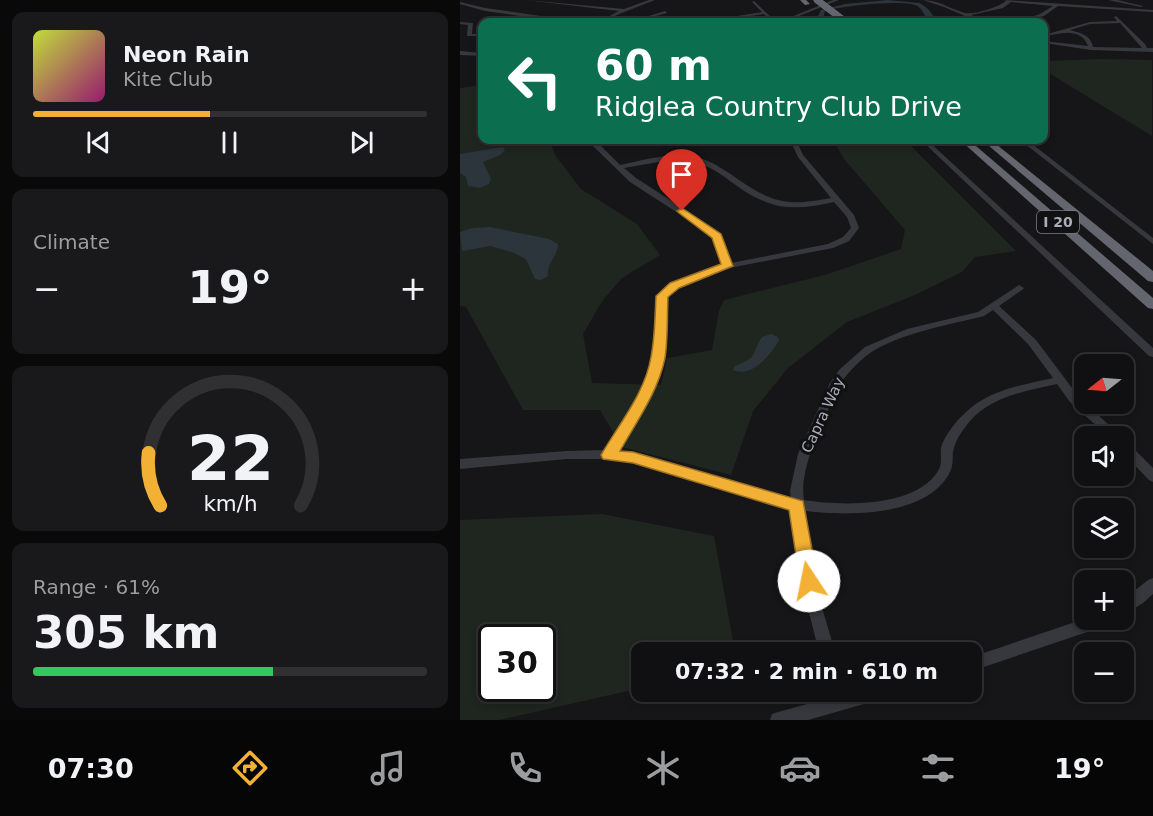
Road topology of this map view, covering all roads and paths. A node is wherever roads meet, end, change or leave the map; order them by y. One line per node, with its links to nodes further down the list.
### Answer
1 (527, 0): 14 (street)
2 (653, 0): 14 (street)
3 (817, 0): 27 (highway, bridge)
4 (837, 0): 25 (street)
5 (925, 0): 12 (street)
6 (1009, 0): 13 (street); 19 (street)
7 (1110, 0): 16 (street)
8 (754, 2): 18 (street)
9 (805, 2): 26 (highway)
10 (951, 2): 12 (street)
11 (460, 3): 20 (street)
12 (939, 4): 19 (street)
13 (1056, 6): 15 (street); 29 (street)
14 (624, 10): 21 (street)
15 (1110, 10): 16 (street); 30 (street)
16 (1153, 10)
17 (665, 12): 22 (street)
18 (764, 13): 23 (street); 24 (street)
19 (965, 15): 28 (street)
20 (541, 18)
21 (607, 18)
22 (645, 18)
23 (730, 18)
24 (770, 18)
25 (795, 18)
26 (823, 18)
27 (841, 18)
28 (972, 18)
29 (1031, 18)
30 (1121, 22): 32 (street); 37 (street)
31 (460, 23): 33 (street)
32 (1068, 31): 34 (street); 36 (street)
33 (478, 35)
34 (1048, 35)
35 (1048, 43): 36 (street)
36 (1091, 48): 37 (street)
37 (1145, 50): 38 (street)
38 (1153, 50)
39 (461, 54): 40 (street)
40 (478, 55)
41 (596, 144): 47 (street)
42 (795, 144): 48 (street)
43 (928, 144): 57 (street)
44 (969, 144): 55 (highway, I 20)
45 (991, 144): 49 (highway, I 20)
46 (1028, 144): 50 (street)
47 (619, 168): 48 (street); 51 (street)
48 (836, 199): 51 (street)
49 (1088, 225): 52 (highway); 53 (highway, I 20)
50 (1153, 242)
51 (727, 266): 60 (street)
52 (1153, 272)
53 (1153, 278)
54 (1019, 288): 56 (street, Capra Way)
55 (1153, 305)
56 (994, 306): 58 (street); 64 (street, Capra Way)
57 (1153, 354)
58 (1058, 380): 59 (street); 64 (street)
59 (1104, 426)
60 (609, 455): 62 (street); 64 (street)
61 (1134, 457): 63 (street)
62 (460, 464)
63 (1153, 477)
64 (797, 505): 68 (street, Capra Way)
65 (1153, 584): 66 (street)
66 (1134, 601)
67 (1074, 630): 69 (street)
68 (824, 642)
69 (982, 661)
70 (826, 702): 71 (street)
71 (778, 720)

